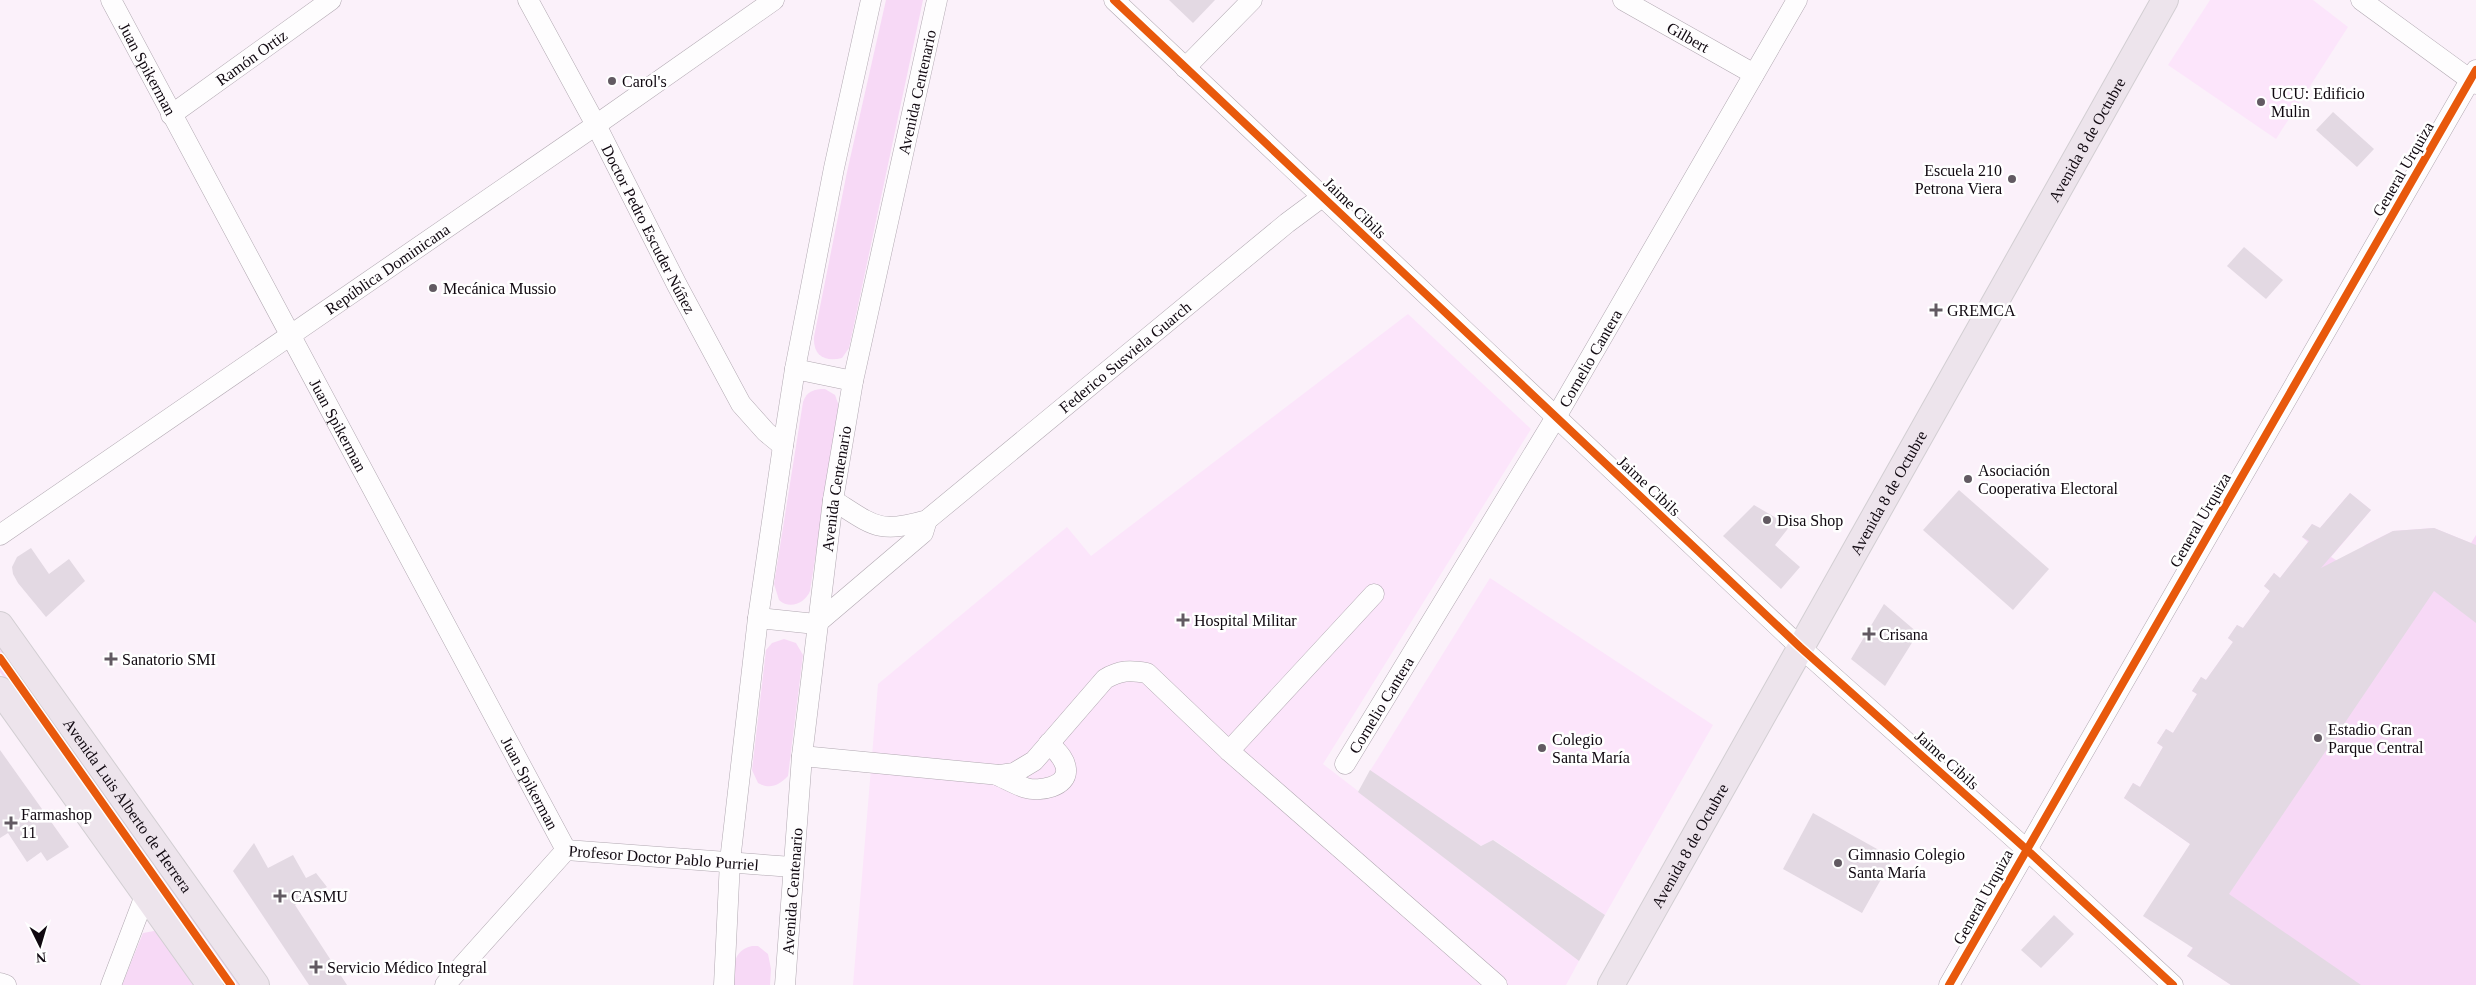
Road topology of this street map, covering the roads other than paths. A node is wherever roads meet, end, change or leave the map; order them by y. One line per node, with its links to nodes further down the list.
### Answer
1 (111, 0): 16 (street, Juan Spikerman)
2 (331, 0): 16 (street, Ramón Ortiz)
3 (528, 0): 17 (street, Doctor Pedro Escuder Núñez)
4 (774, 0): 17 (street, República Dominicana)
5 (871, 0): 20 (street)
6 (937, 0): 21 (street, Avenida Centenario)
7 (1114, 0): 13 (street, Jaime Cibils)
8 (1252, 0): 13 (street)
9 (1623, 0): 14 (street, Gilbert)
10 (1797, 0): 14 (street, Cornelio Cantera)
11 (2165, 0): 31 (main road, Avenida 8 de Octubre)
12 (2361, 0): 15 (street)
13 (1185, 68): 18 (street, Jaime Cibils)
14 (1754, 74): 22 (street, Cornelio Cantera)
15 (2474, 78): 38 (street, General Urquiza)
16 (172, 115): 19 (street, Juan Spikerman)
17 (596, 125): 19 (street, República Dominicana); 23 (street, Doctor Pedro Escuder Núñez)
18 (1322, 197): 22 (street, Jaime Cibils); 25 (street, Federico Susviela Guarch)
19 (290, 336): 26 (street, República Dominicana); 39 (street, Juan Spikerman)
20 (795, 369): 21 (street); 23 (street)
21 (853, 381): 24 (street, Avenida Centenario)
22 (1556, 417): 31 (street, Jaime Cibils); 36 (street, Cornelio Cantera)
23 (783, 446): 28 (street)
24 (833, 500): 25 (street, Federico Susviela Guarch); 29 (street, Avenida Centenario)
25 (927, 520): 29 (street, Federico Susviela Guarch)
26 (0, 535)
27 (1374, 594): 34 (street)
28 (758, 618): 29 (street); 40 (street)
29 (816, 624): 35 (street, Avenida Centenario)
30 (0, 625): 47 (main road, Avenida Luis Alberto de Herrera)
31 (1800, 647): 38 (street, Jaime Cibils); 52 (main road, Avenida 8 de Octubre)
32 (0, 690): 42 (main road)
33 (1049, 743): 34 (street); 37 (street); 37 (street)
34 (1229, 751): 51 (street)
35 (802, 756): 37 (street); 41 (street, Avenida Centenario)
36 (1345, 764)
37 (997, 775)
38 (2026, 849): 53 (street, General Urquiza); 54 (street, Jaime Cibils)
39 (566, 850): 40 (street, Profesor Doctor Pablo Purriel); 48 (street, Profesor Doctor Pablo Purriel)
40 (730, 861): 41 (street, Profesor Doctor Pablo Purriel); 49 (street)
41 (792, 867): 50 (street, Avenida Centenario)
42 (146, 893): 45 (street); 46 (main road)
43 (0, 983): 44 (street)
44 (6, 985)
45 (111, 985)
46 (210, 985)
47 (256, 985)
48 (445, 985)
49 (724, 985)
50 (785, 985)
51 (1497, 985)
52 (1611, 985)
53 (1949, 985)
54 (2173, 985)

